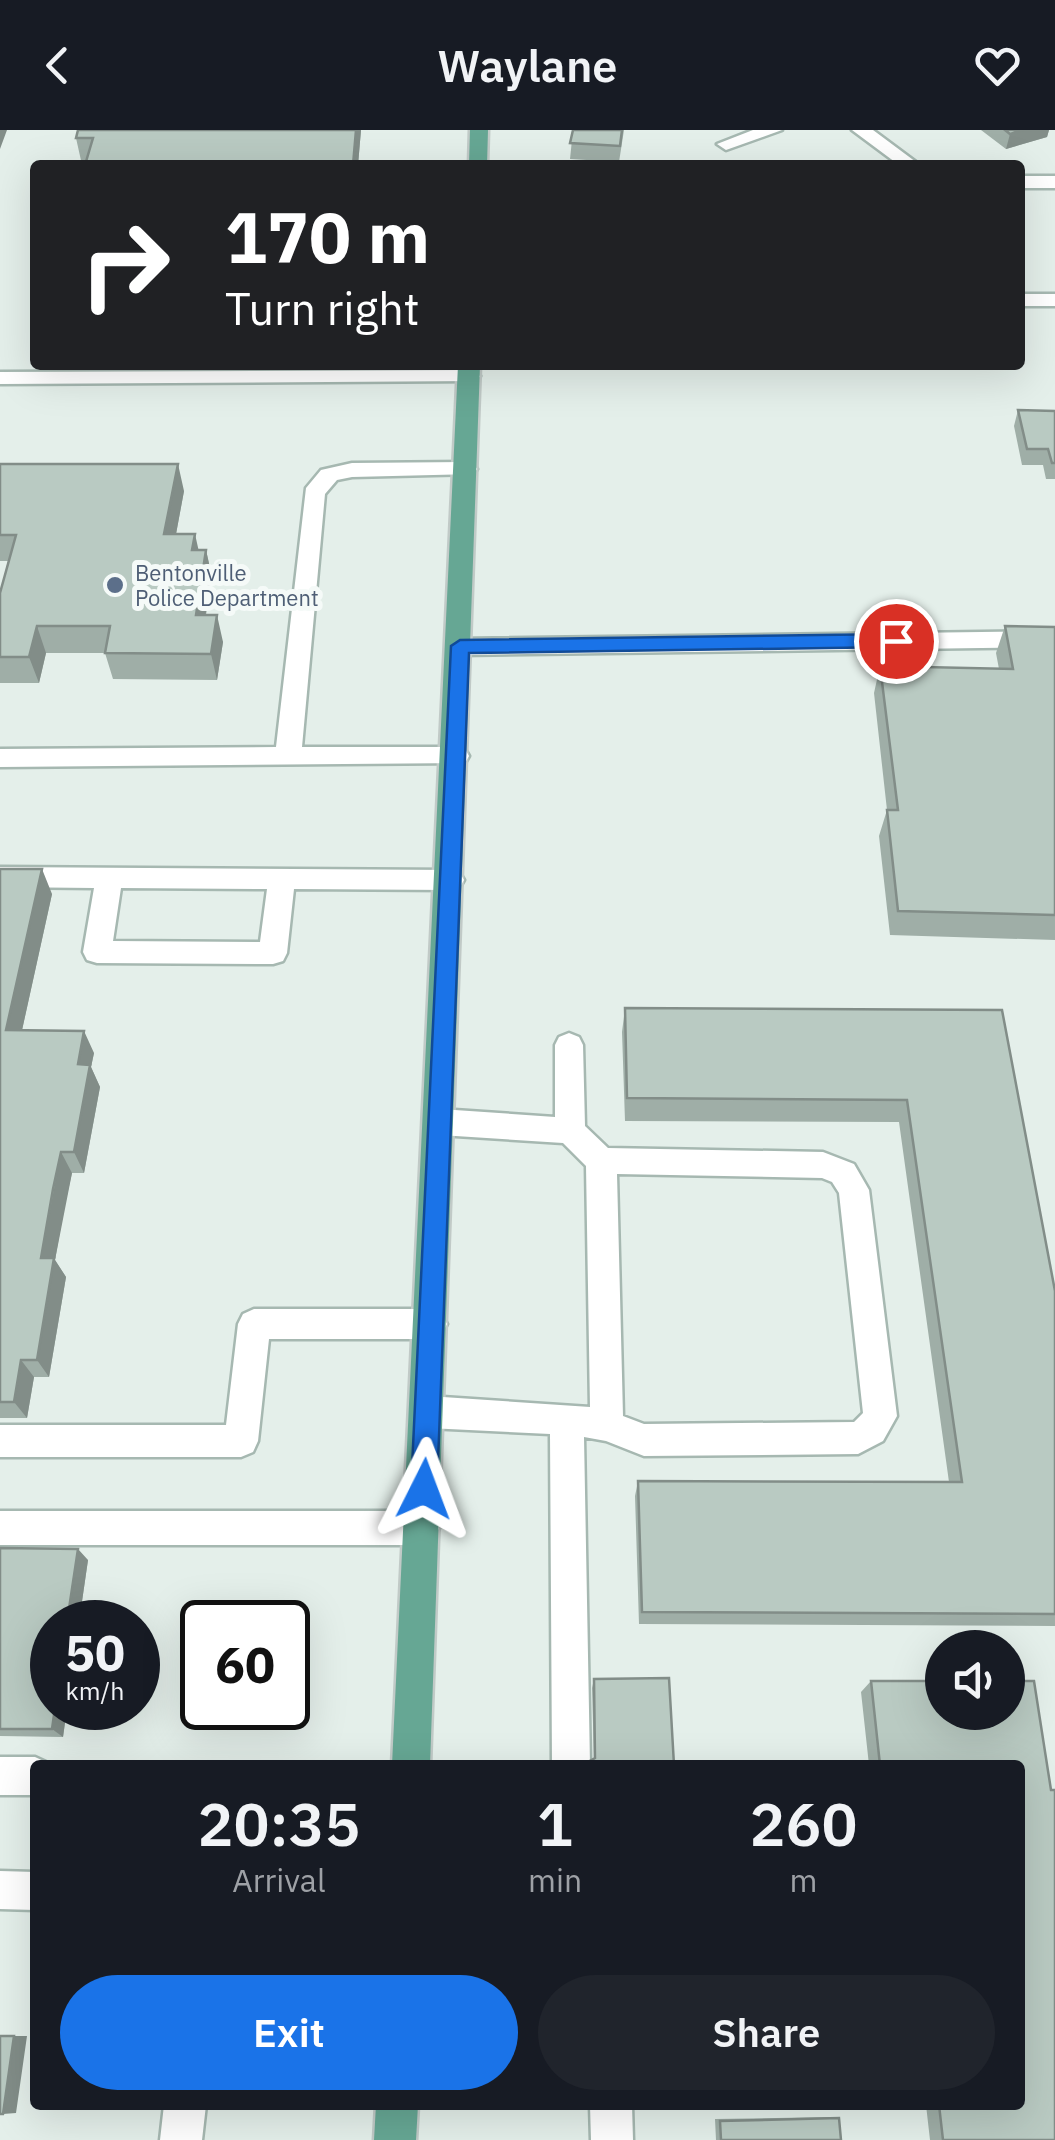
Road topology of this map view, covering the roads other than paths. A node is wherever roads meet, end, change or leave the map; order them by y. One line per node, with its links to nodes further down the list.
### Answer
1 (479, 130): 5 (main road)
2 (773, 130): 4 (street)
3 (861, 130): 6 (street)
4 (726, 144)
5 (478, 160)
6 (904, 160)
7 (1025, 182): 8 (street)
8 (1055, 182)
9 (1025, 300): 10 (street)
10 (1055, 300)
11 (469, 371): 12 (street); 13 (main road)
12 (0, 378)
13 (466, 469): 15 (main road); 16 (street)
14 (1055, 639): 15 (street)
15 (460, 646): 17 (main road)
16 (288, 756): 17 (street); 18 (street)
17 (456, 756): 22 (main road)
18 (0, 758)
19 (0, 877): 20 (street)
20 (109, 878): 21 (street); 21 (street)
21 (282, 879): 22 (street)
22 (450, 880): 24 (main road)
23 (570, 1045): 25 (street)
24 (440, 1122): 25 (street); 27 (main road)
25 (570, 1130): 26 (street)
26 (601, 1161): 30 (street); 30 (street)
27 (431, 1324): 28 (main road); 31 (street)
28 (428, 1412): 29 (street); 33 (main road)
29 (566, 1419): 30 (street); 35 (street)
30 (607, 1425)
31 (0, 1440)
32 (0, 1528): 33 (street)
33 (422, 1528): 34 (main road)
34 (411, 1760)
35 (572, 1760)
36 (0, 1776): 37 (street)
37 (30, 1776)
38 (0, 1890): 39 (street)
39 (30, 1891)
40 (184, 2110): 43 (street)
41 (397, 2110): 44 (main road)
42 (611, 2110): 45 (street)
43 (181, 2140)
44 (395, 2140)
45 (612, 2140)

